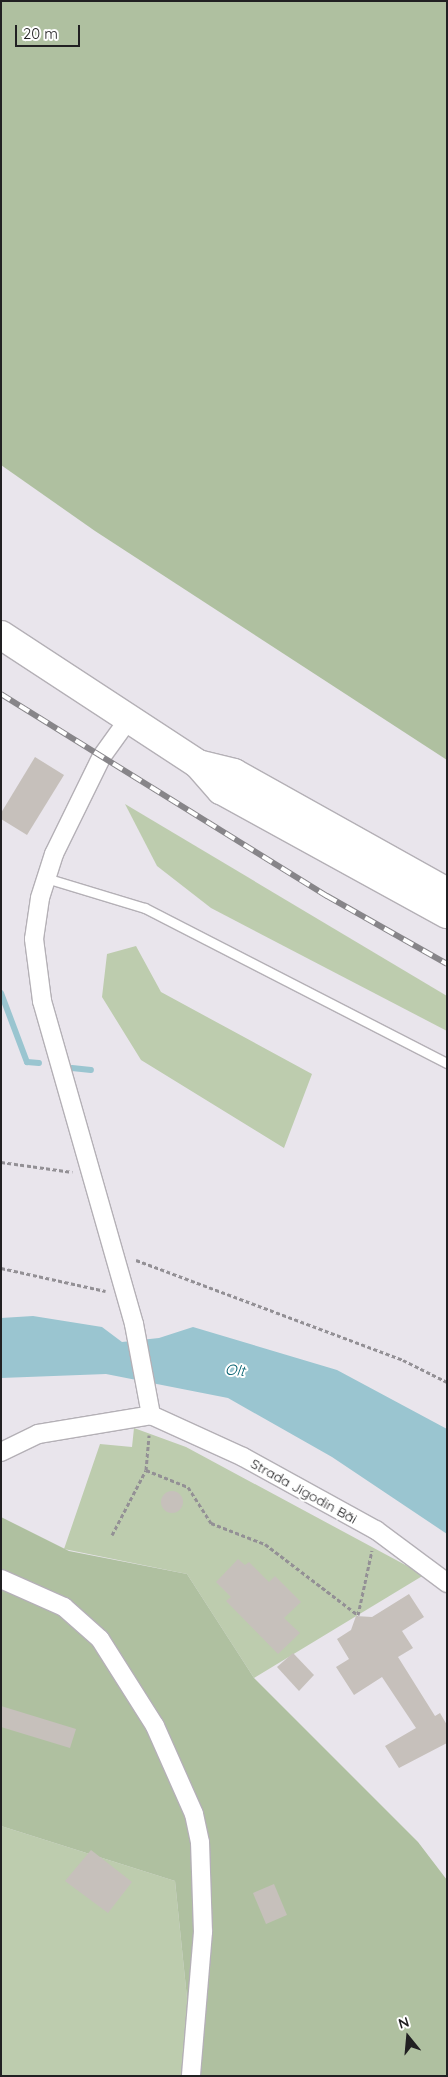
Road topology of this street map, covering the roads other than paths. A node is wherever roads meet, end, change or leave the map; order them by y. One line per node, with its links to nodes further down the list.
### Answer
1 (1, 635): 2 (highway)
2 (128, 720): 3 (highway); 4 (street)
3 (198, 764): 5 (highway); 6 (highway)
4 (46, 878): 7 (lane); 8 (street)
5 (447, 892)
6 (447, 914)
7 (447, 1063)
8 (151, 1414): 9 (street); 11 (street, Strada Jigodin Băi)
9 (1, 1452)
10 (1, 1579): 12 (street)
11 (447, 1583)
12 (191, 2076)

